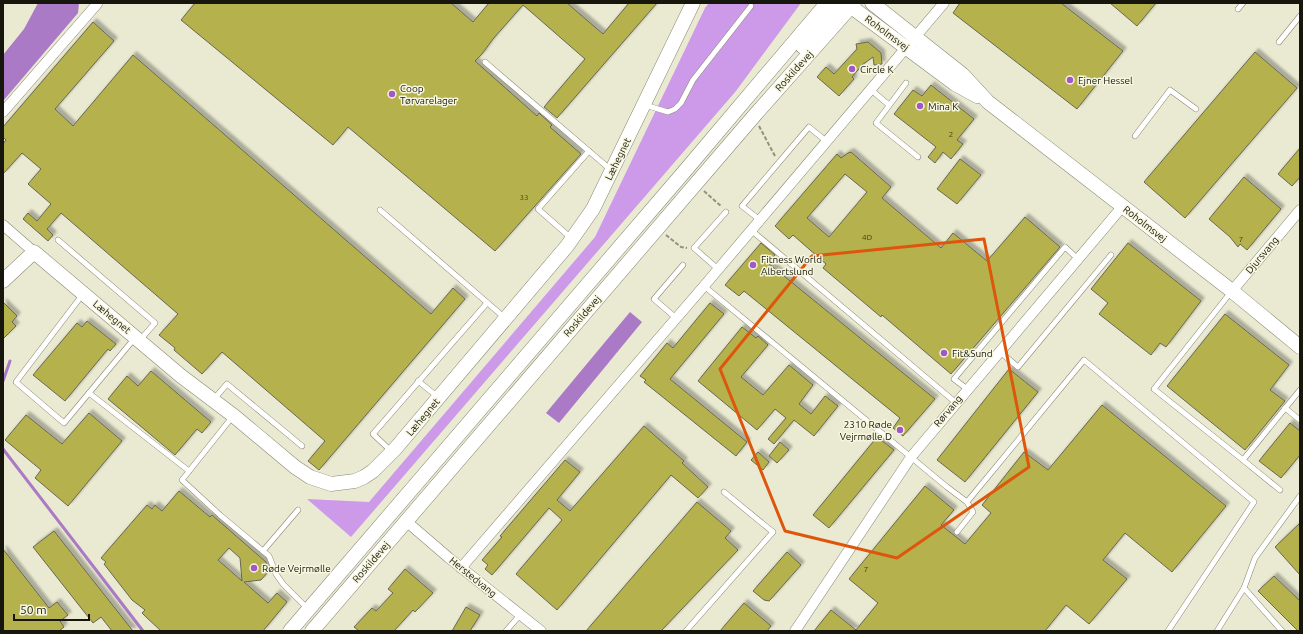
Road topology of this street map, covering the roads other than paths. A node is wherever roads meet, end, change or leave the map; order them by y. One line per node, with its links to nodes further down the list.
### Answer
1 (693, 3): 16 (street, Læhegnet)
2 (827, 3): 74 (street, Roskildevej)
3 (872, 3): 11 (street, Roholmsvej)
4 (944, 3): 11 (street)
5 (1243, 3): 9 (lane)
6 (97, 4): 19 (street)
7 (849, 4): 11 (street, Roholmsvej); 69 (street, Roskildevej)
8 (751, 6): 16 (lane)
9 (1238, 9)
10 (1300, 16): 12 (lane)
11 (910, 42): 15 (street); 25 (street, Roholmsvej)
12 (1279, 42)
13 (485, 62): 22 (lane)
14 (906, 83): 17 (lane)
15 (870, 89): 17 (lane); 21 (street)
16 (644, 105): 24 (street, Læhegnet)
17 (889, 105): 23 (lane)
18 (1196, 109): 20 (lane)
19 (3, 112)
20 (1135, 136)
21 (826, 141): 29 (street); 29 (lane)
22 (589, 151): 24 (lane); 32 (lane)
23 (918, 157)
24 (612, 171): 32 (street, Læhegnet)
25 (1122, 207): 36 (street, Rørvang); 42 (street, Roholmsvej)
26 (380, 210): 43 (lane)
27 (1300, 210): 42 (street, Djursvang)
28 (726, 212): 38 (lane)
29 (760, 220): 31 (street)
30 (3, 225): 34 (street)
31 (751, 230): 38 (street); 55 (lane)
32 (572, 239): 45 (street, Læhegnet)
33 (58, 240): 46 (lane)
34 (34, 252): 39 (street); 41 (street, Læhegnet)
35 (1111, 255): 48 (lane)
36 (1078, 258): 48 (street, Rørvang); 50 (lane)
37 (683, 265): 44 (lane)
38 (718, 269): 40 (street)
39 (3, 281)
40 (704, 286): 44 (street); 61 (lane)
41 (84, 294): 46 (street, Læhegnet); 52 (lane)
42 (1228, 296): 47 (street, Roholmsvej); 62 (lane)
43 (487, 303): 45 (lane); 49 (lane)
44 (676, 318): 72 (street)
45 (506, 319): 53 (street, Læhegnet)
46 (138, 339): 52 (lane); 54 (street, Læhegnet)
47 (1300, 347)
48 (999, 351): 50 (street, Rørvang)
49 (418, 381): 53 (lane); 60 (lane)
50 (966, 389): 55 (street, Rørvang)
51 (1300, 390): 56 (lane)
52 (89, 393): 63 (lane)
53 (439, 398): 60 (street, Læhegnet)
54 (213, 400): 57 (street, Læhegnet); 59 (lane)
55 (956, 402): 61 (street, Rørvang)
56 (1285, 408): 58 (lane); 62 (lane)
57 (234, 416): 60 (street, Læhegnet); 63 (lane)
58 (1300, 420)
59 (302, 446)
60 (393, 452)
61 (911, 456): 67 (lane); 81 (street, Rørvang)
62 (1243, 460): 64 (lane)
63 (188, 472): 71 (lane)
64 (1280, 490)
65 (724, 492): 80 (lane)
66 (1300, 496): 73 (lane)
67 (967, 502): 70 (lane); 82 (lane)
68 (298, 510): 71 (lane)
69 (406, 521): 72 (street, Herstedvang); 77 (street, Roskildevej)
70 (957, 532)
71 (263, 551): 74 (lane)
72 (461, 568): 75 (street, Herstedvang)
73 (1244, 588): 83 (lane); 84 (lane)
74 (309, 610): 76 (street, Roskildevej)
75 (520, 615): 78 (lane); 79 (street, Herstedvang)
76 (290, 631)
77 (312, 631)
78 (506, 631)
79 (541, 631)
80 (686, 631)
81 (795, 631)
82 (1168, 631)
83 (1217, 631)
84 (1282, 631)

